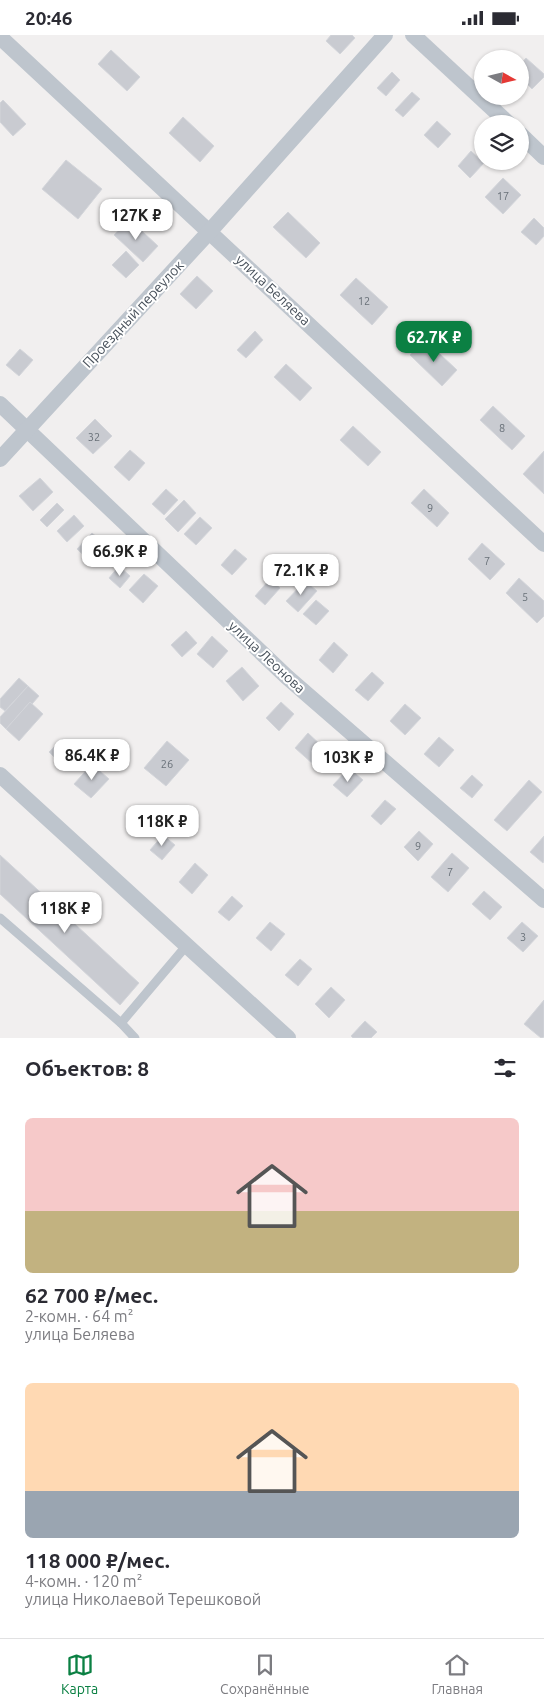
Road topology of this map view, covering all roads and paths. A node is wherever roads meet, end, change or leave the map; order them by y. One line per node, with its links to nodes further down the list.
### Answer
1 (385, 35): 7 (street, Проездный переулок)
2 (413, 35): 4 (street)
3 (0, 37): 7 (street, улица Беляева)
4 (498, 115)
5 (529, 143): 6 (street)
6 (544, 157)
7 (210, 231): 9 (street, Проездный переулок); 11 (street, улица Беляева)
8 (0, 405): 9 (street, улица Леонова)
9 (27, 429): 10 (street, Проездный переулок); 13 (street, улица Леонова)
10 (0, 459)
11 (544, 545)
12 (0, 775): 15 (street)
13 (544, 900)
14 (0, 919): 16 (lane)
15 (187, 945): 16 (lane); 18 (street)
16 (121, 1023): 17 (lane)
17 (135, 1038)
18 (288, 1038)

